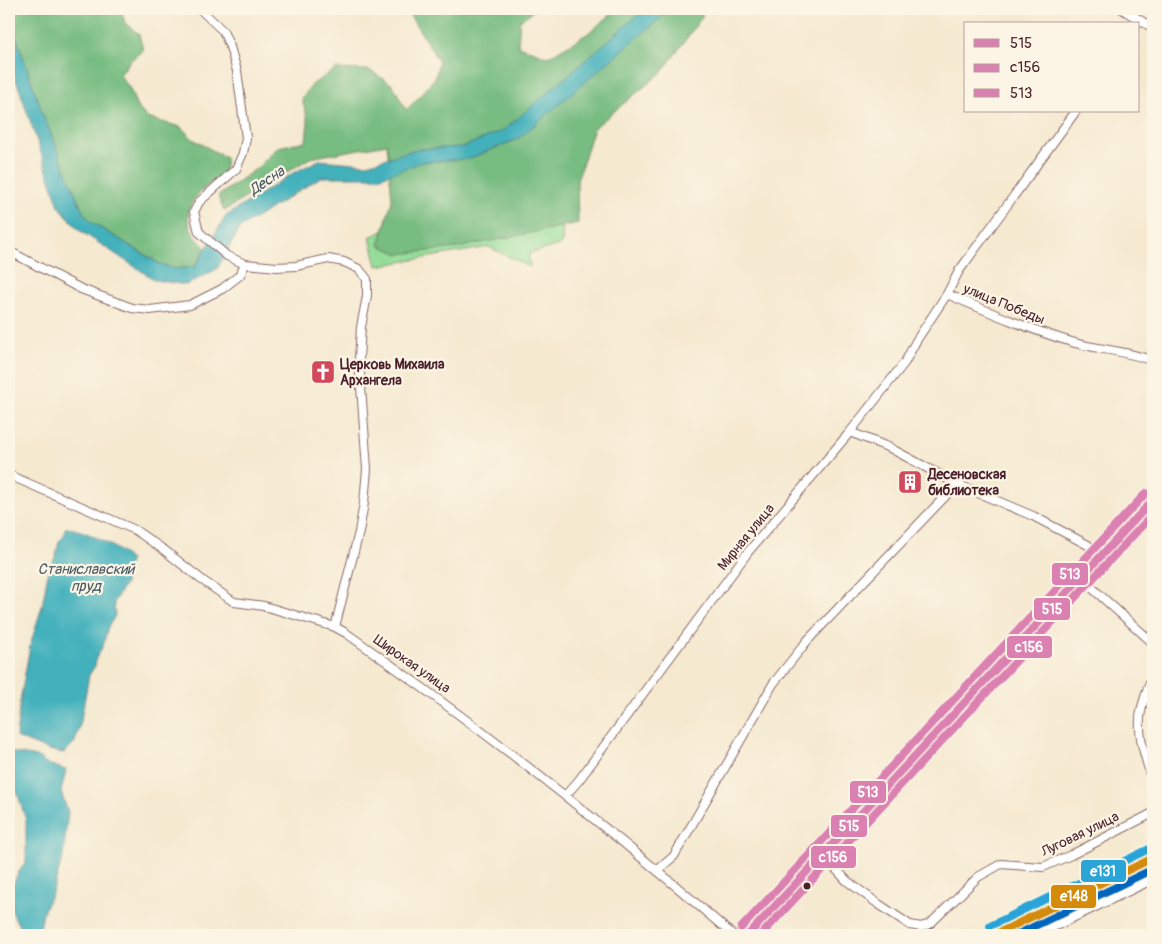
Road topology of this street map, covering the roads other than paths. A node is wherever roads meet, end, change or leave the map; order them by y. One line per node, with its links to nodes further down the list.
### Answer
1 (200, 9): 8 (street)
2 (1122, 9): 3 (street)
3 (1138, 22)
4 (1140, 23): 5 (street)
5 (1153, 28)
6 (1075, 112): 9 (street, улица Победы)
7 (9, 251): 8 (street)
8 (245, 264): 17 (street)
9 (947, 294): 10 (street, улица Победы); 11 (street, Мирная улица)
10 (1153, 361)
11 (850, 432): 13 (street); 21 (street, Мирная улица)
12 (9, 475): 17 (street, Широкая улица)
13 (957, 484): 15 (street); 25 (street)
14 (1153, 500): 15 (street)
15 (1099, 558): 16 (street)
16 (1082, 578): 18 (street); 23 (street)
17 (335, 627): 21 (street, Широкая улица)
18 (1153, 643)
19 (1153, 674): 20 (street)
20 (1153, 783)
21 (565, 796): 25 (street, Широкая улица)
22 (1153, 813): 23 (street, Луговая улица)
23 (823, 855): 28 (street)
24 (1153, 858): 29 (highway)
25 (658, 870): 27 (street, Широкая улица)
26 (1153, 876): 30 (highway)
27 (733, 935)
28 (748, 935)
29 (994, 935)
30 (1030, 935)

